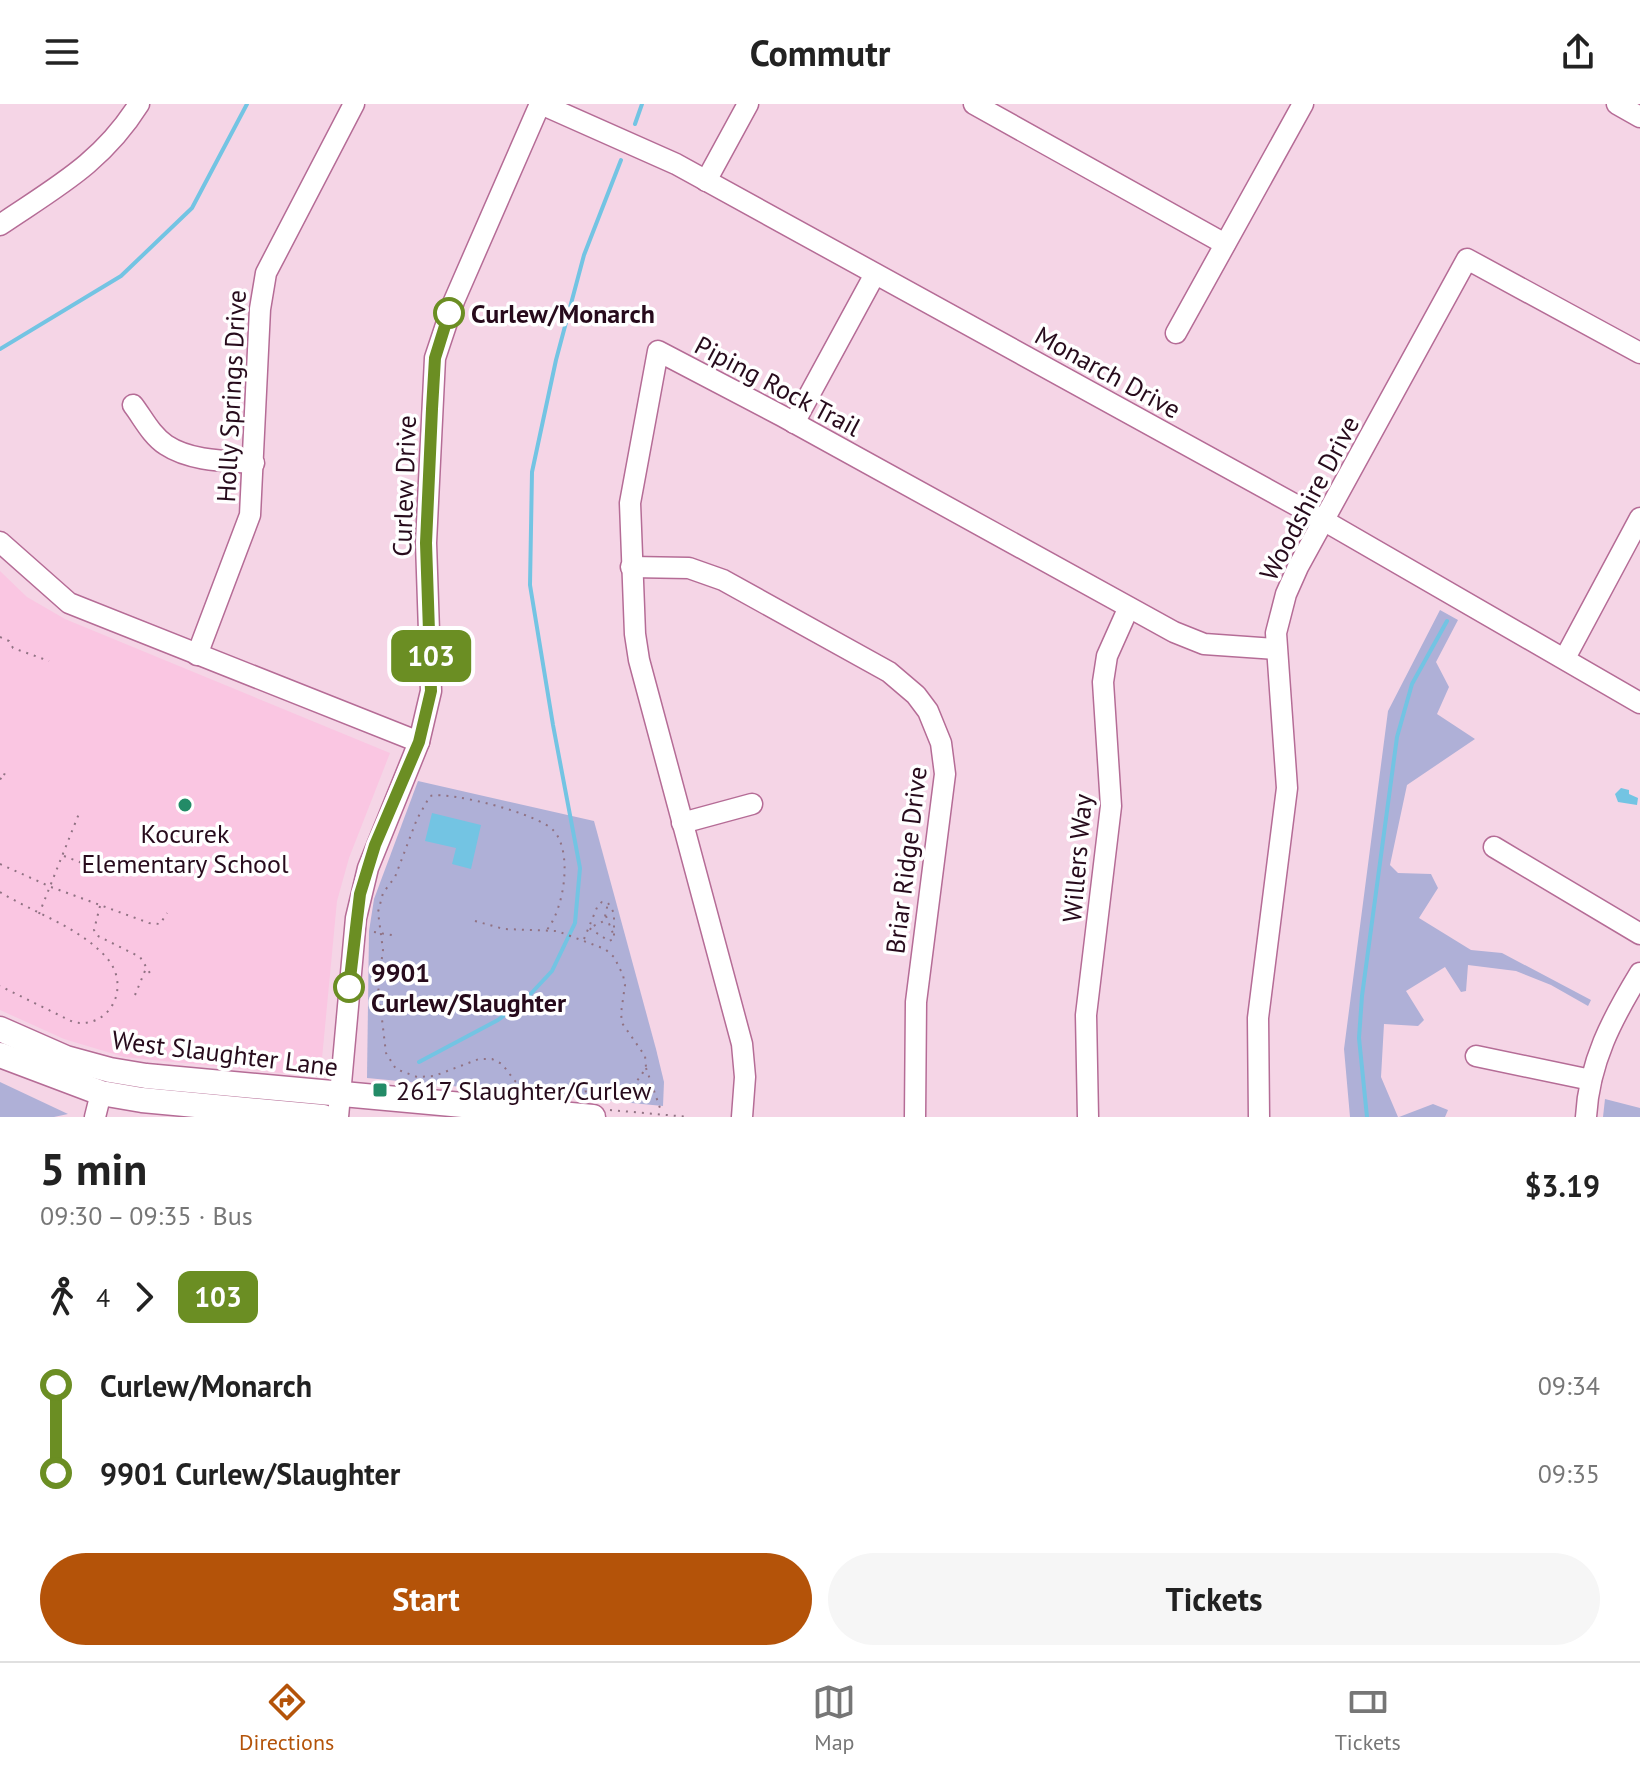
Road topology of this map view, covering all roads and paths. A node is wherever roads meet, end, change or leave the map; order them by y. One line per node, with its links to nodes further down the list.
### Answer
1 (139, 104): 10 (street)
2 (354, 104): 17 (street, Holly Springs Drive)
3 (540, 104): 9 (street, Monarch Drive); 29 (street, Curlew Drive)
4 (748, 104): 9 (street)
5 (974, 104): 11 (street)
6 (1303, 104): 11 (street)
7 (1617, 104): 8 (street)
8 (1639, 113)
9 (706, 181): 12 (street, Monarch Drive)
10 (0, 225)
11 (1225, 244): 13 (street)
12 (875, 274): 16 (street); 19 (street, Monarch Drive)
13 (1176, 333)
14 (1640, 353): 19 (street, Woodshire Drive)
15 (133, 405): 17 (street)
16 (794, 423): 21 (street, Piping Rock Trail); 22 (street, Piping Rock Trail)
17 (254, 463): 25 (street, Holly Springs Drive)
18 (1640, 518): 26 (street)
19 (1323, 520): 24 (street, Woodshire Drive); 26 (street, Monarch Drive)
20 (0, 542): 25 (street)
21 (631, 567): 34 (street, Piping Rock Trail); 75 (street, Briar Ridge Drive)
22 (1128, 609): 24 (street, Piping Rock Trail); 76 (street, Willers Way)
23 (0, 637): 27 (path)
24 (1275, 649): 77 (street, Woodshire Drive)
25 (197, 655): 29 (street)
26 (1565, 658): 28 (street, Monarch Drive)
27 (49, 661)
28 (1640, 703)
29 (419, 742): 69 (street, Curlew Drive)
30 (7, 768): 31 (path)
31 (0, 778)
32 (752, 804): 34 (street)
33 (80, 811): 36 (path)
34 (682, 823): 74 (street, Piping Rock Trail)
35 (1494, 847): 51 (street)
36 (63, 856): 37 (path); 39 (path)
37 (82, 863)
38 (0, 864): 39 (path)
39 (51, 887): 42 (path); 44 (path)
40 (0, 892): 44 (path)
41 (608, 903): 45 (path); 47 (path); 54 (path)
42 (101, 905): 43 (path); 56 (path)
43 (167, 913)
44 (39, 914): 59 (path)
45 (606, 915): 47 (path); 54 (path)
46 (475, 921): 49 (path)
47 (589, 928): 53 (path); 54 (path)
48 (369, 931): 50 (path)
49 (546, 931): 50 (path); 53 (path)
50 (380, 933): 52 (path); 67 (path)
51 (1640, 934)
52 (397, 936)
53 (584, 940): 55 (path)
54 (613, 940): 55 (path)
55 (607, 950): 64 (path)
56 (147, 966): 58 (path); 60 (path)
57 (1640, 973): 65 (street)
58 (153, 978)
59 (0, 986)
60 (135, 995)
61 (0, 1029): 69 (main road, West Slaughter Lane)
62 (0, 1055): 66 (main road, West Slaughter Lane)
63 (1476, 1056): 65 (street)
64 (646, 1067): 68 (path); 70 (path)
65 (1591, 1080): 78 (street)
66 (101, 1093): 71 (street); 72 (main road, West Slaughter Lane)
67 (534, 1093)
68 (562, 1096)
69 (338, 1106): 73 (main road, West Slaughter Lane)
70 (660, 1108)
71 (95, 1117)
72 (323, 1117)
73 (593, 1117)
74 (742, 1117)
75 (915, 1117)
76 (1088, 1117)
77 (1259, 1117)
78 (1586, 1117)

